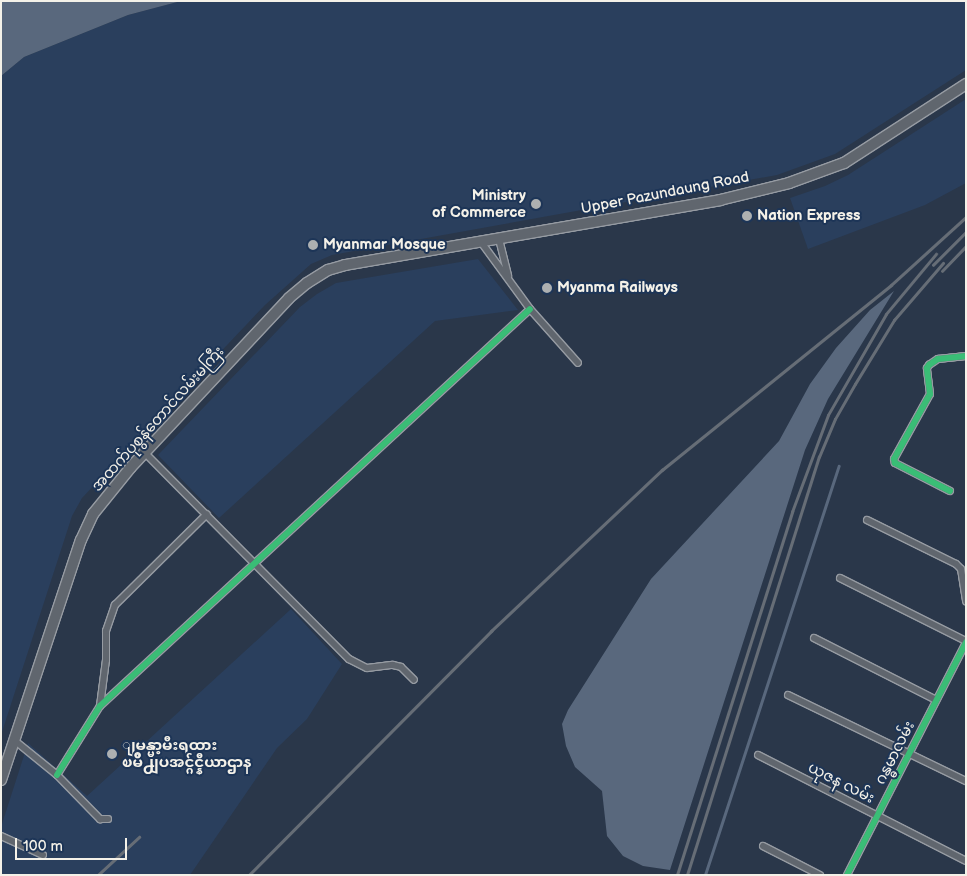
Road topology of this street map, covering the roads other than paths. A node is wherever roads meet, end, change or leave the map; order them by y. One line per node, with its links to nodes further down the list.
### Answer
1 (966, 84): 2 (main road, Upper Pazundaung Road)
2 (499, 239): 3 (main road, Upper Pazundaung Road); 5 (street)
3 (481, 242): 4 (main road, Upper Pazundaung Road); 5 (street)
4 (345, 265): 9 (main road, အထက်ပုစွန်တောင်လမ်းမကြီး)
5 (509, 280): 6 (street)
6 (530, 309): 8 (street); 13 (street)
7 (966, 356): 10 (street)
8 (578, 363)
9 (145, 453): 11 (street); 22 (main road, အထက်ပုစွန်တောင်လမ်းမကြီး)
10 (950, 491)
11 (206, 514): 13 (street); 21 (street)
12 (867, 520): 15 (street)
13 (256, 564): 18 (street); 21 (street)
14 (840, 578): 17 (street)
15 (966, 602)
16 (814, 638): 20 (street)
17 (966, 642): 20 (street, ဂန္ဓမာလမ်း)
18 (414, 680)
19 (788, 695): 23 (street)
20 (936, 700): 23 (street, ဂန္ဓမာလမ်း)
21 (100, 706): 25 (street)
22 (14, 740): 25 (street); 26 (main road)
23 (908, 754): 27 (street); 28 (street, ဂန္ဓမာလမ်း)
24 (758, 755): 28 (street, ယုဇန လမ်း)
25 (57, 774): 29 (street)
26 (1, 780)
27 (966, 781)
28 (878, 816): 33 (street, ယုဇန လမ်း); 35 (street, ဂန္ဓမာလမ်း)
29 (108, 820)
30 (1, 836): 32 (street)
31 (762, 846): 34 (street)
32 (44, 855)
33 (966, 861)
34 (820, 875)
35 (847, 875)

